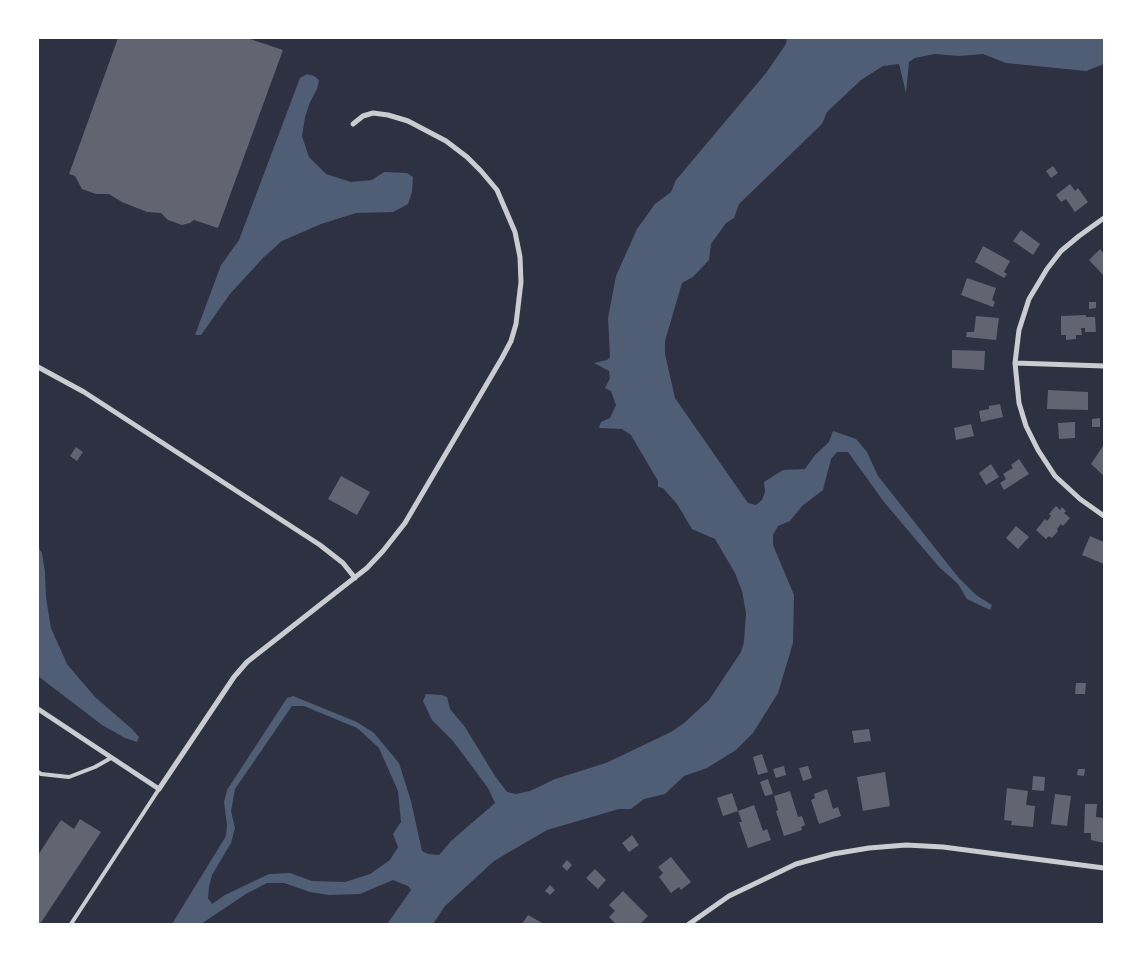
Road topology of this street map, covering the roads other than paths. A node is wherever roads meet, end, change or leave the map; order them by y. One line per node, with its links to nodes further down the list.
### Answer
1 (353, 124): 7 (street)
2 (1104, 218): 3 (street)
3 (1015, 363): 4 (street); 6 (street)
4 (1104, 366)
5 (38, 367): 7 (street)
6 (1104, 516)
7 (355, 578): 11 (street)
8 (38, 709): 9 (street)
9 (111, 758): 10 (lane); 11 (street)
10 (38, 772)
11 (159, 789): 13 (lane)
12 (1104, 868): 14 (street)
13 (71, 924)
14 (689, 924)

